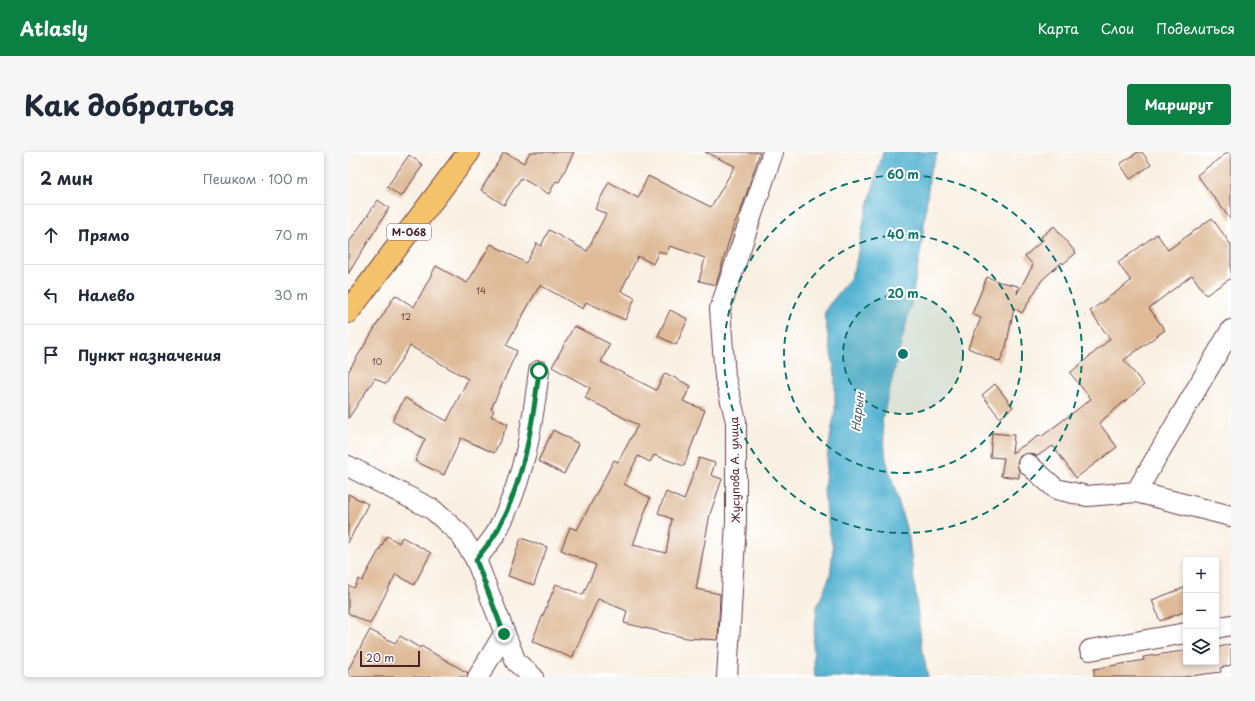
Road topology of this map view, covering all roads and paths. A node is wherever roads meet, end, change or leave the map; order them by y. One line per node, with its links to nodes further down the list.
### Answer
1 (469, 152): 3 (main road, М-068)
2 (773, 152): 18 (street, Жусупова А. улица)
3 (348, 312)
4 (1231, 330): 8 (street)
5 (539, 371): 10 (street)
6 (1028, 464): 8 (street)
7 (348, 466): 10 (street)
8 (1136, 492): 9 (street)
9 (1231, 516)
10 (476, 560): 13 (street)
11 (1231, 625): 12 (street)
12 (1219, 627)
13 (504, 634): 16 (street); 17 (street)
14 (1183, 634): 15 (street)
15 (1090, 650)
16 (478, 677)
17 (533, 677)
18 (727, 677)

